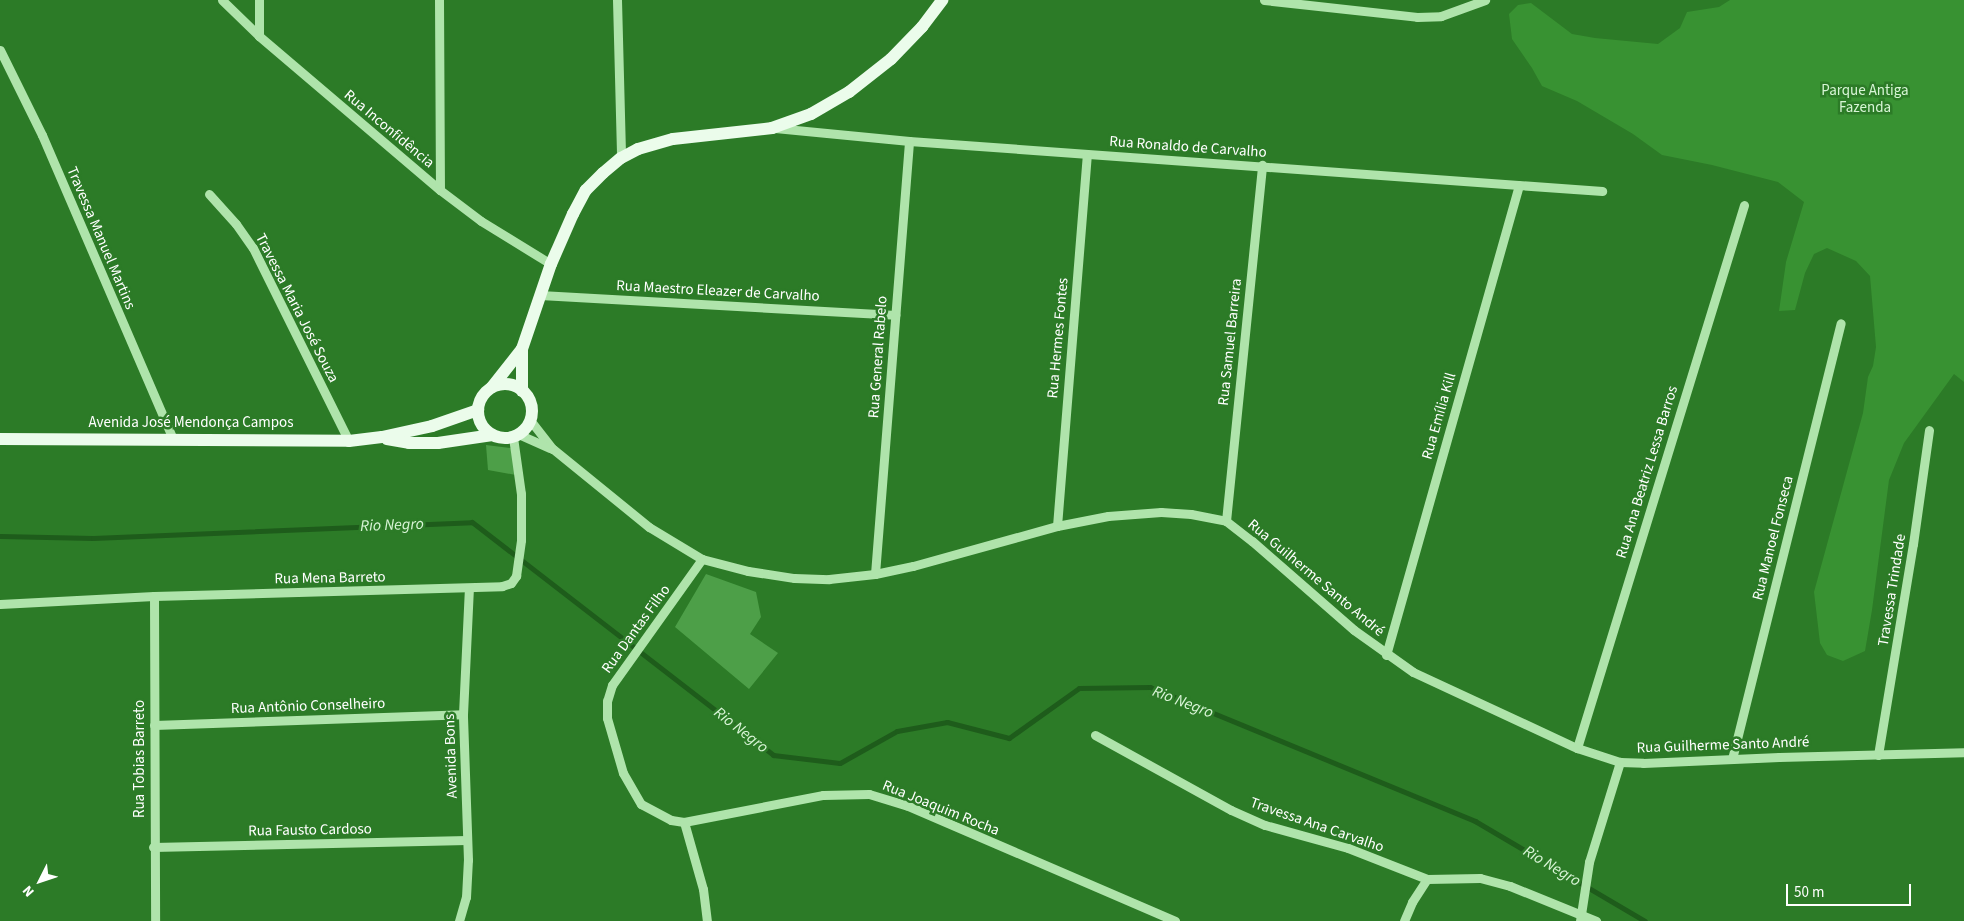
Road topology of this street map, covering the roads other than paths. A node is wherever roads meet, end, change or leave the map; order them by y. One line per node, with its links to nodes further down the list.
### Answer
1 (222, 0): 9 (street, Rua Inconfidência)
2 (259, 0): 9 (street)
3 (439, 0): 17 (street)
4 (617, 0): 14 (street)
5 (942, 0): 11 (main road)
6 (1264, 0): 8 (street)
7 (1485, 0): 8 (street)
8 (1334, 4)
9 (258, 36): 17 (street, Rua Inconfidência)
10 (0, 50): 35 (street, Travessa Manuel Martins)
11 (772, 128): 12 (street, Rua Ronaldo de Carvalho); 14 (main road)
12 (909, 142): 13 (street, Rua Ronaldo de Carvalho); 23 (street, Rua General Rabelo)
13 (1087, 154): 15 (street, Rua Ronaldo de Carvalho); 39 (street, Rua Hermes Fontes)
14 (621, 158): 21 (main road)
15 (1262, 166): 16 (street, Rua Ronaldo de Carvalho); 38 (street, Rua Samuel Barreira)
16 (1519, 185): 18 (street, Rua Ronaldo de Carvalho); 45 (street, Rua Emília Kill)
17 (440, 190): 21 (street, Rua Inconfidência)
18 (1602, 191)
19 (209, 194): 36 (street, Travessa Maria José Souza)
20 (1744, 204): 49 (street, Rua Ana Beatriz Lessa Barros)
21 (551, 264): 22 (main road)
22 (540, 295): 23 (street, Rua Maestro Eleazer de Carvalho); 25 (main road)
23 (895, 315): 41 (street, Rua General Rabelo)
24 (1841, 324): 52 (street, Rua Manoel Fonseca)
25 (522, 349): 26 (main road); 27 (main road)
26 (492, 387): 27 (main road); 28 (main road)
27 (522, 391): 29 (main road)
28 (478, 410): 31 (main road); 33 (main road, Avenida José Mendonça Campos)
29 (530, 420): 32 (main road); 37 (street, Rua Guilherme Santo André)
30 (1929, 430): 51 (street, Travessa Trindade)
31 (492, 435): 32 (main road); 33 (main road, Avenida José Mendonça Campos)
32 (516, 436): 37 (street, Rua Guilherme Santo André); 42 (street, Rua Mena Barreto)
33 (382, 438): 36 (main road, Avenida José Mendonça Campos)
34 (0, 439): 35 (main road, Avenida José Mendonça Campos)
35 (173, 439): 36 (main road, Avenida José Mendonça Campos)
36 (349, 441)
37 (553, 449): 40 (street, Rua Guilherme Santo André)
38 (1226, 522): 39 (street, Rua Guilherme Santo André); 45 (street, Rua Guilherme Santo André)
39 (1057, 526): 41 (street, Rua Guilherme Santo André)
40 (702, 559): 41 (street, Rua Guilherme Santo André); 54 (street, Rua Dantas Filho)
41 (875, 574)
42 (469, 589): 43 (street, Rua Mena Barreto); 46 (street, Avenida Bons)
43 (154, 596): 44 (street, Rua Mena Barreto); 47 (street, Rua Tobias Barreto)
44 (0, 604)
45 (1386, 654): 49 (street, Rua Guilherme Santo André)
46 (463, 714): 47 (street, Rua Antônio Conselheiro); 55 (street, Avenida Bons)
47 (154, 725): 56 (street, Rua Tobias Barreto)
48 (1095, 735): 57 (street, Travessa Ana Carvalho)
49 (1577, 748): 53 (street, Rua Guilherme Santo André)
50 (1964, 752): 51 (street, Rua Guilherme Santo André)
51 (1878, 755): 52 (street, Rua Guilherme Santo André)
52 (1732, 759): 53 (street, Rua Guilherme Santo André)
53 (1620, 762): 58 (street)
54 (684, 822): 61 (street); 62 (street, Rua Joaquim Rocha)
55 (467, 840): 56 (street, Rua Fausto Cardoso); 60 (street, Avenida Bons)
56 (153, 847): 59 (street, Rua Tobias Barreto)
57 (1427, 879): 58 (street); 63 (street)
58 (1580, 917): 64 (street)
59 (155, 921)
60 (459, 921)
61 (707, 921)
62 (1175, 921)
63 (1404, 921)
64 (1596, 921)

